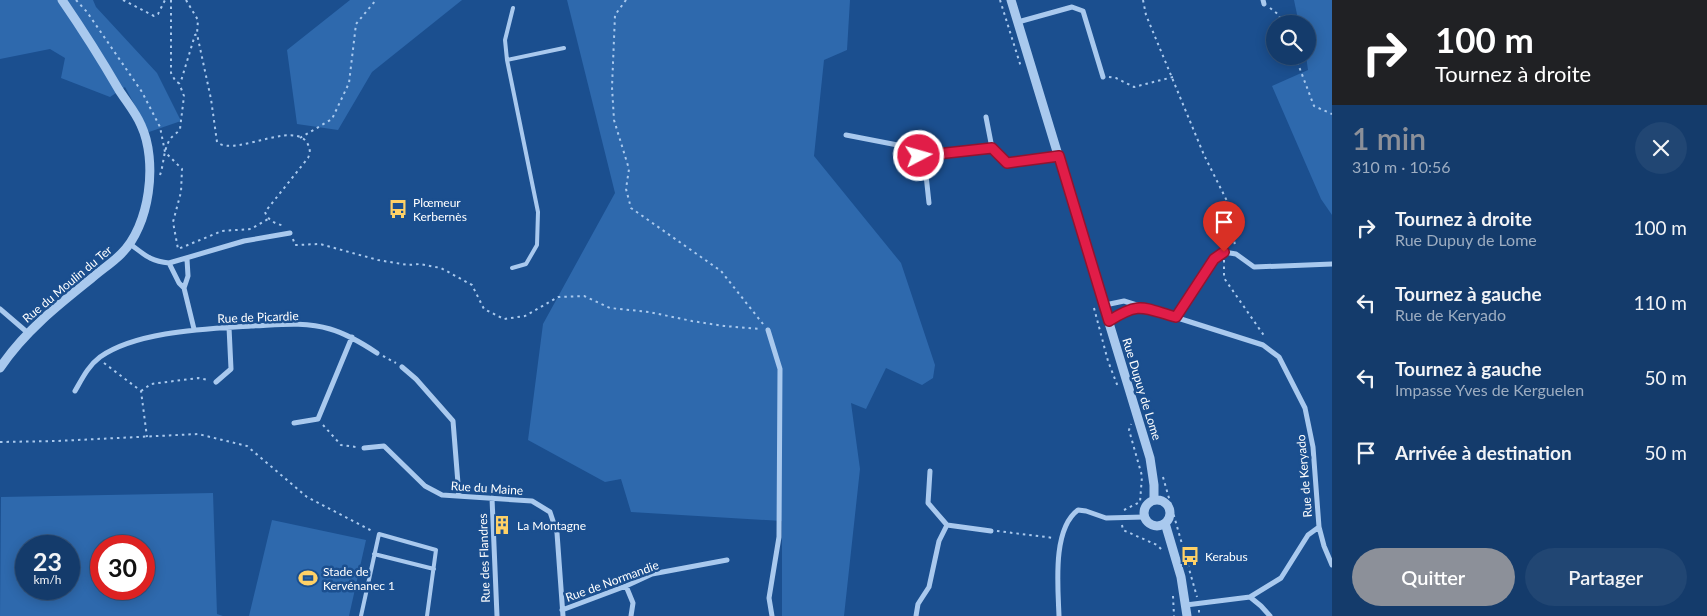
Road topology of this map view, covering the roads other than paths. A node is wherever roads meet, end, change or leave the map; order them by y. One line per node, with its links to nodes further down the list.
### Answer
1 (62, 0): 15 (street, Rue du Moulin du Ter)
2 (1011, 0): 4 (street, Rue Dupuy de Lome)
3 (513, 8): 6 (lane)
4 (1018, 22): 7 (street); 12 (street, Rue Dupuy de Lome)
5 (564, 48): 6 (lane)
6 (507, 60): 19 (lane)
7 (1103, 77)
8 (986, 117): 10 (street)
9 (846, 135): 11 (street)
10 (992, 148): 11 (street); 12 (street)
11 (924, 156): 13 (street)
12 (1059, 156): 21 (street, Rue Dupuy de Lome)
13 (929, 203)
14 (290, 233): 16 (street)
15 (130, 244): 17 (street); 29 (street, Rue du Moulin du Ter)
16 (187, 259): 17 (street); 20 (street)
17 (169, 263): 20 (street)
18 (1332, 264): 24 (street)
19 (512, 268)
20 (184, 288): 27 (street)
21 (1105, 305): 22 (street, Rue de Keryado); 25 (street, Rue Dupuy de Lome)
22 (1142, 307): 24 (street, Rue de Keryado); 25 (street)
23 (0, 310): 29 (street)
24 (1176, 317): 45 (street, Rue de Keryado)
25 (1109, 321): 41 (street, Rue Dupuy de Lome)
26 (229, 327): 27 (street, Rue de Picardie); 30 (street, Rue de Picardie); 34 (street)
27 (194, 329): 35 (street, Rue de Picardie)
28 (768, 330): 59 (street)
29 (28, 332): 33 (street, Rue du Moulin du Ter)
30 (352, 337): 31 (street, Rue de Picardie); 36 (street)
31 (377, 353)
32 (402, 367): 39 (street)
33 (0, 368)
34 (216, 382)
35 (75, 391)
36 (294, 423)
37 (364, 448): 39 (street, Rue du Maine)
38 (930, 471): 44 (street)
39 (459, 496): 40 (street, Rue du Maine)
40 (492, 498): 54 (street, Rue du Maine); 57 (street, Rue des Flandres)
41 (1154, 500): 42 (street); 43 (street)
42 (1144, 517): 43 (street); 61 (street)
43 (1165, 523): 53 (street)
44 (946, 525): 46 (street); 60 (street)
45 (1318, 527): 49 (street, Rue de Keryado); 52 (street)
46 (991, 531)
47 (374, 554): 50 (lane); 50 (lane); 55 (lane)
48 (727, 560): 51 (street, Rue de Normandie)
49 (1332, 565)
50 (434, 569): 56 (lane)
51 (626, 586): 54 (street, Rue de Normandie); 58 (street)
52 (1250, 597): 53 (street); 63 (street)
53 (1186, 605): 62 (street)
54 (562, 613)
55 (361, 616)
56 (427, 616)
57 (497, 616)
58 (631, 616)
59 (772, 616)
60 (916, 616)
61 (1059, 616)
62 (1187, 616)
63 (1270, 616)

